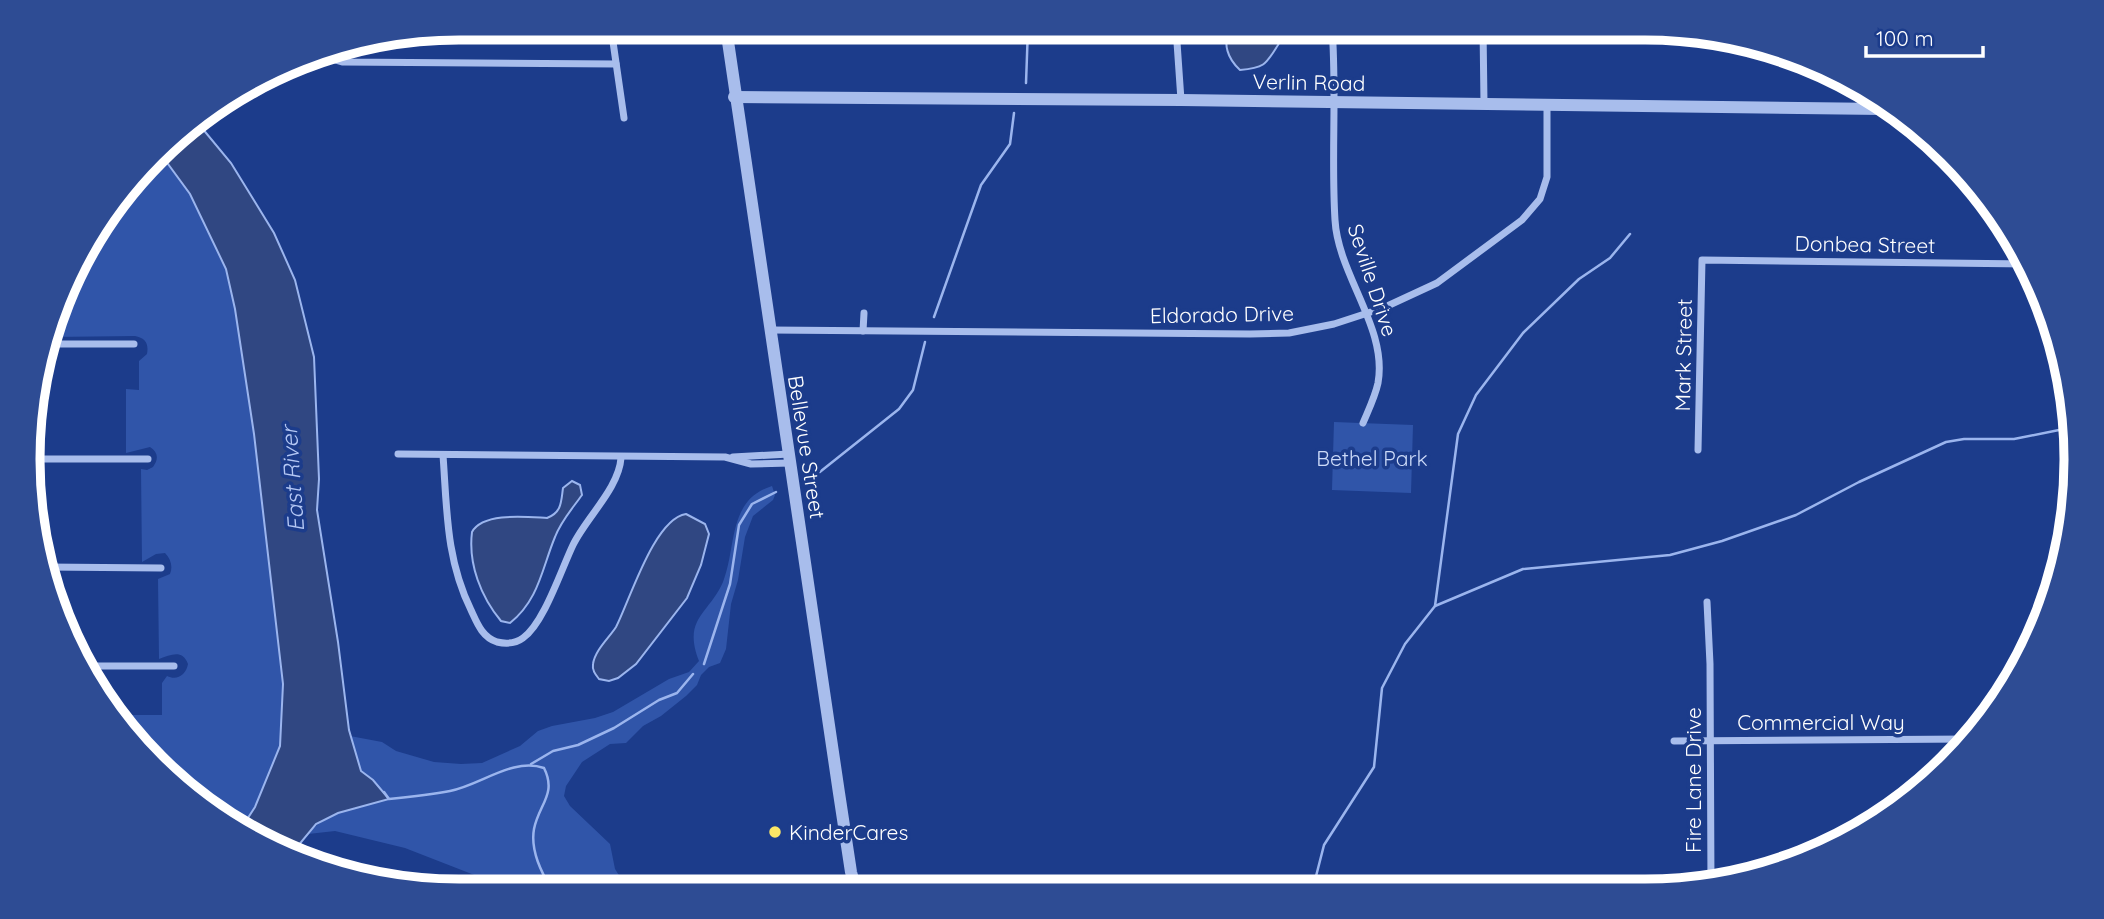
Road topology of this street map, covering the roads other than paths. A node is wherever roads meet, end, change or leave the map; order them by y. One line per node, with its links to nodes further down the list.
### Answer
1 (613, 40): 7 (street)
2 (727, 40): 8 (street, Bellevue Street)
3 (1177, 40): 9 (street)
4 (1332, 40): 10 (street, Seville Drive)
5 (1483, 40): 11 (street)
6 (334, 60): 7 (street)
7 (616, 64): 14 (street)
8 (734, 97): 9 (street, Verlin Road); 19 (street, Bellevue Street)
9 (1181, 100): 10 (street, Verlin Road)
10 (1335, 102): 11 (street, Verlin Road); 18 (street, Seville Drive)
11 (1484, 103): 12 (street, Verlin Road)
12 (1548, 104): 13 (street, Verlin Road); 18 (street, Eldorado Drive)
13 (1874, 109)
14 (624, 118)
15 (1702, 260): 16 (street, Donbea Street); 24 (street, Mark Street)
16 (2016, 264)
17 (864, 313): 20 (street)
18 (1365, 313): 20 (street, Eldorado Drive); 23 (street, Seville Drive)
19 (770, 330): 20 (street, Eldorado Drive); 28 (street, Bellevue Street)
20 (863, 331)
21 (57, 344): 22 (street)
22 (134, 344)
23 (1363, 423)
24 (1699, 450)
25 (398, 454): 26 (street)
26 (443, 454): 27 (street); 27 (street)
27 (621, 458): 28 (street)
28 (789, 458): 39 (street, Bellevue Street)
29 (40, 459): 30 (street)
30 (148, 459)
31 (55, 567): 32 (street)
32 (161, 568)
33 (1707, 602): 37 (street, Fire Lane Drive)
34 (94, 666): 35 (street)
35 (174, 666)
36 (1957, 739): 37 (street, Commercial Way)
37 (1710, 740): 38 (street, Commercial Way); 40 (street, Fire Lane Drive)
38 (1674, 741)
39 (851, 872): 41 (street, Bellevue Street); 42 (street, Bellevue Street)
40 (1711, 873)
41 (850, 879)
42 (853, 879)

